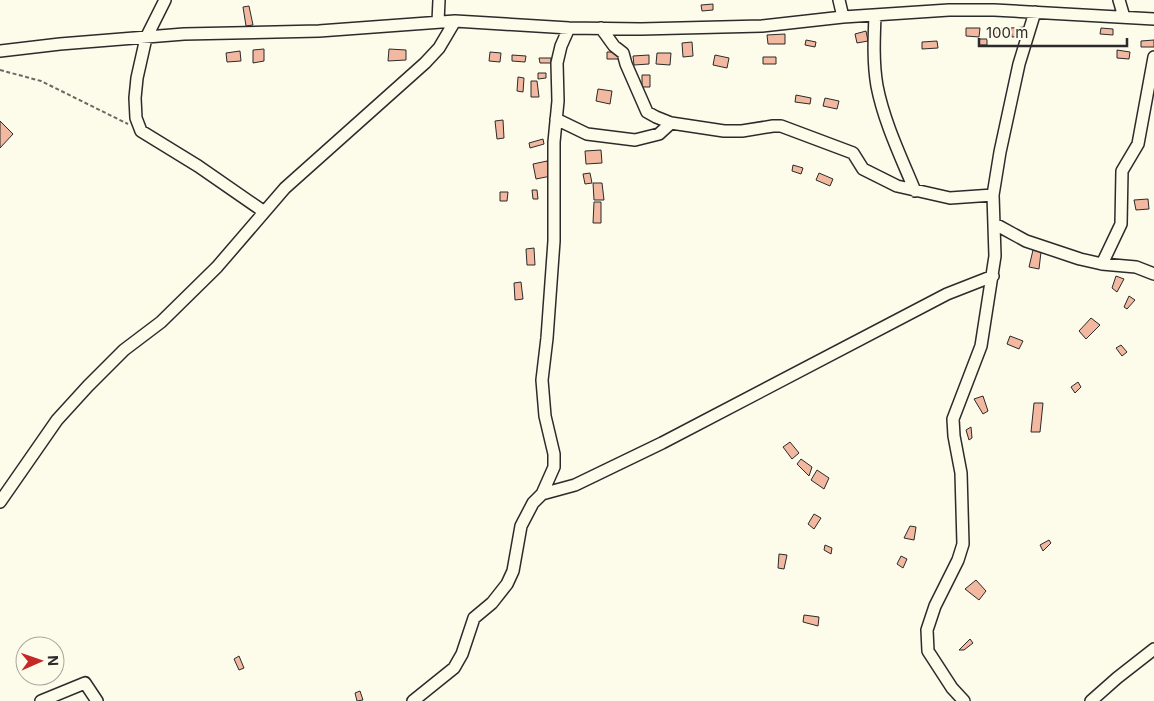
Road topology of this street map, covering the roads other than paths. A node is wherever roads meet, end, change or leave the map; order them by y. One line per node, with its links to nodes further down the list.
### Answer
1 (165, 0): 14 (street)
2 (439, 0): 11 (street)
3 (839, 0): 8 (street)
4 (1119, 0): 7 (street)
5 (1035, 12): 6 (street); 7 (street); 20 (street)
6 (875, 16): 8 (street); 19 (street)
7 (1124, 17): 9 (street)
8 (843, 18): 13 (street)
9 (1154, 19)
10 (455, 21): 11 (street); 12 (street); 21 (street)
11 (438, 22): 14 (street)
12 (569, 28): 13 (street); 17 (street)
13 (601, 28): 18 (street)
14 (146, 38): 15 (street); 21 (street)
15 (0, 51)
16 (1154, 57): 23 (street)
17 (556, 119): 18 (street); 26 (street)
18 (671, 123): 19 (street)
19 (915, 192): 20 (street)
20 (993, 195): 22 (street)
21 (263, 211): 27 (street)
22 (995, 224): 23 (street); 25 (street)
23 (1102, 264): 24 (street)
24 (1154, 274)
25 (993, 276): 26 (street); 32 (street)
26 (542, 494): 31 (street)
27 (0, 502)
28 (1154, 649): 33 (street)
29 (41, 701): 30 (street)
30 (97, 701)
31 (413, 701)
32 (964, 701)
33 (1091, 701)

